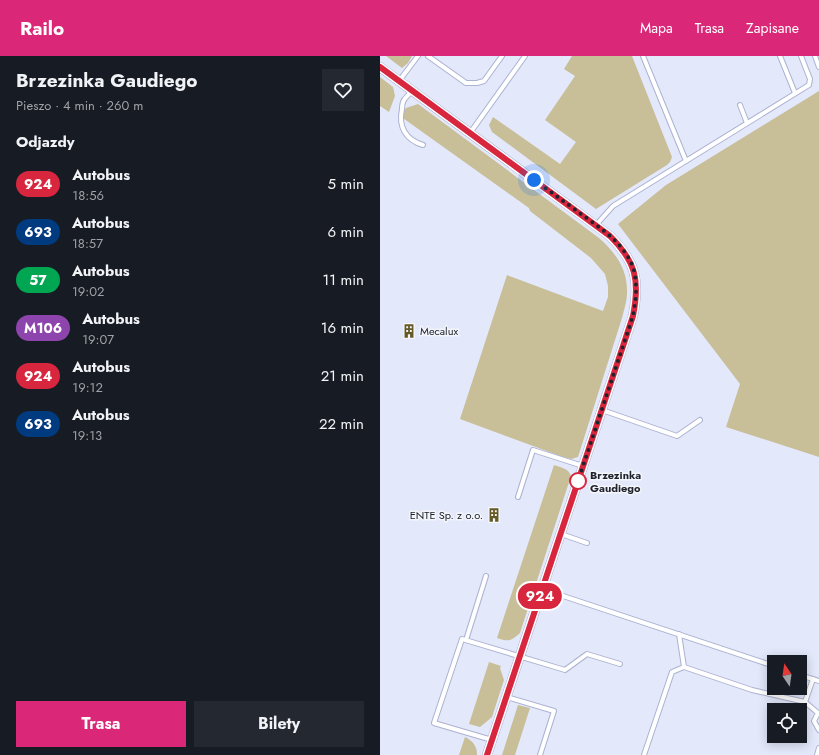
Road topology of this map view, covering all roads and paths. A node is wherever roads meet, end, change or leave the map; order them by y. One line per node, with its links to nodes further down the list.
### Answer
1 (418, 56): 13 (lane)
2 (428, 56): 3 (lane)
3 (502, 56)
4 (525, 56): 18 (lane)
5 (643, 56): 20 (lane)
6 (780, 56): 11 (lane)
7 (801, 56): 15 (lane)
8 (815, 56): 10 (lane)
9 (380, 67): 13 (street)
10 (819, 67)
11 (789, 78): 12 (lane); 15 (lane)
12 (784, 80)
13 (399, 81): 14 (street)
14 (412, 91): 18 (street); 19 (lane)
15 (795, 93): 17 (lane)
16 (740, 105): 17 (lane)
17 (747, 123): 20 (lane)
18 (470, 133): 21 (street)
19 (423, 145)
20 (686, 161): 21 (lane)
21 (596, 225): 22 (street)
22 (602, 410): 23 (lane); 24 (street)
23 (700, 420)
24 (583, 466): 25 (lane); 26 (street)
25 (518, 497)
26 (561, 534): 27 (lane); 29 (street)
27 (588, 543)
28 (486, 576): 31 (lane)
29 (542, 589): 30 (lane); 32 (street)
30 (679, 634): 34 (lane); 35 (lane)
31 (466, 640): 32 (lane); 42 (lane)
32 (520, 656): 33 (lane); 39 (street)
33 (620, 664)
34 (767, 664)
35 (684, 667): 40 (lane); 46 (lane)
36 (807, 677): 37 (lane)
37 (813, 679): 38 (lane); 40 (lane)
38 (819, 681)
39 (507, 697): 42 (street); 45 (lane)
40 (805, 702): 41 (lane)
41 (819, 730)
42 (492, 740): 44 (street)
43 (819, 748): 47 (lane)
44 (487, 755)
45 (540, 755)
46 (644, 755)
47 (817, 755)

